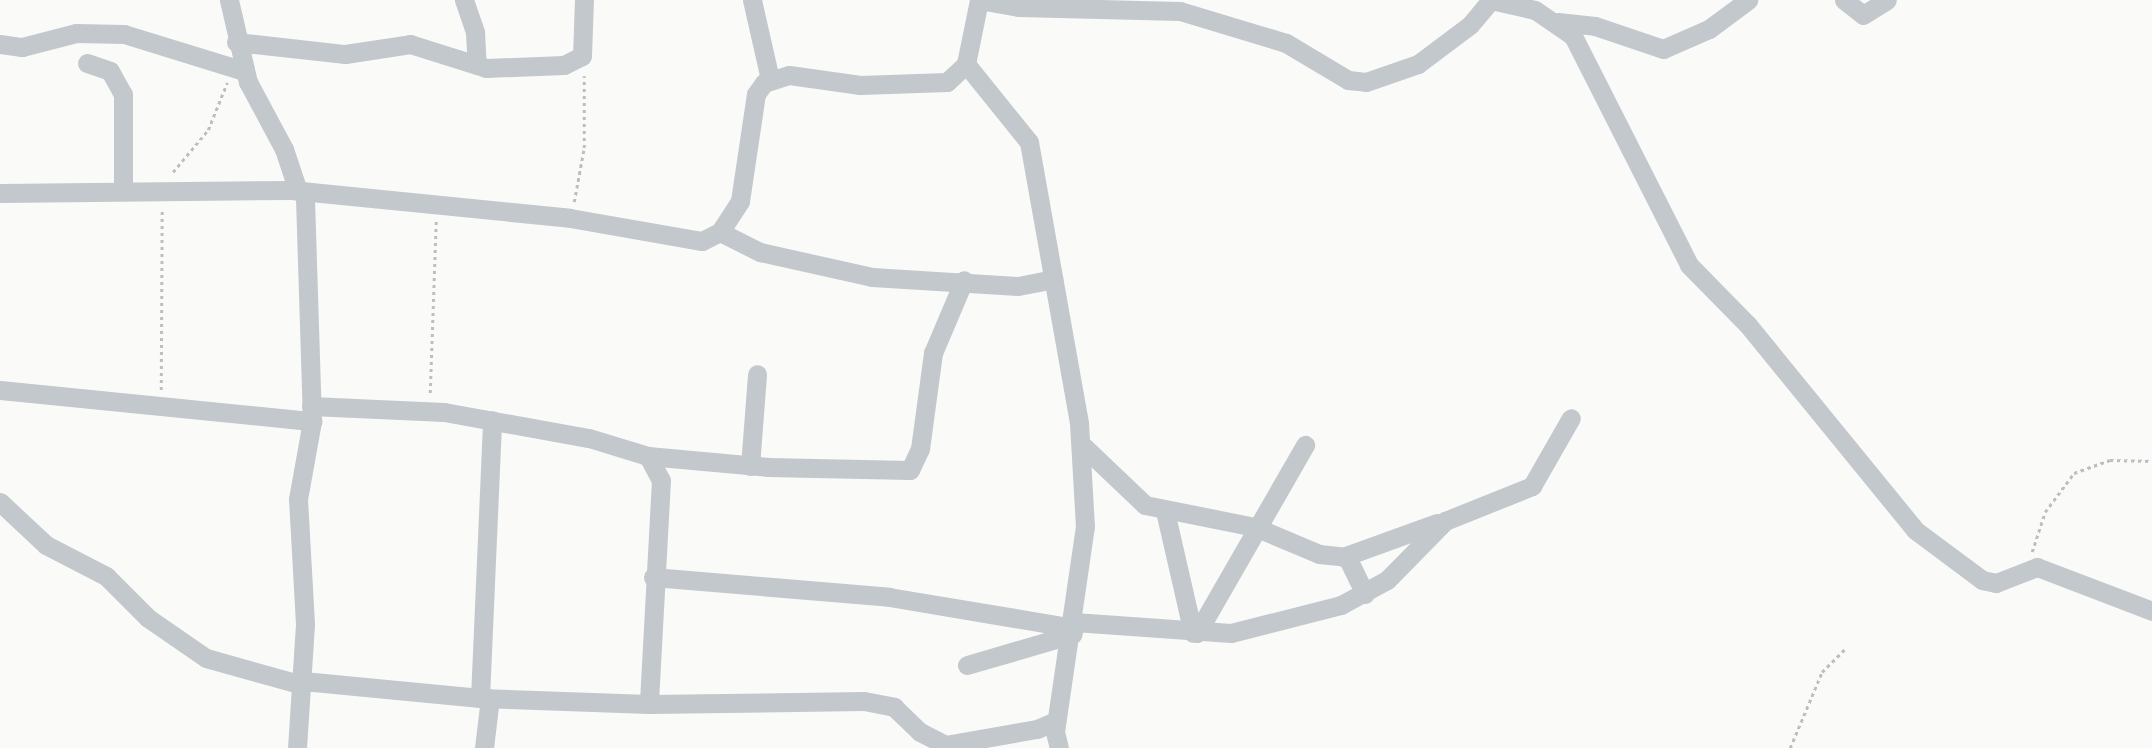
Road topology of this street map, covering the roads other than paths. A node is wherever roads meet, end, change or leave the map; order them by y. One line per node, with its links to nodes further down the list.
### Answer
1 (229, 0): 12 (street)
2 (464, 0): 16 (street)
3 (584, 0): 16 (street)
4 (751, 0): 18 (street)
5 (979, 0): 10 (street); 15 (street)
6 (1491, 0): 10 (street); 11 (street)
7 (1748, 0): 11 (street)
8 (1844, 0): 9 (street)
9 (1887, 0)
10 (1159, 6)
11 (1558, 22): 41 (street)
12 (236, 42): 16 (street); 17 (street)
13 (0, 44): 17 (street)
14 (87, 63): 19 (street)
15 (966, 64): 18 (street); 23 (street)
16 (477, 65)
17 (239, 69): 20 (street)
18 (770, 79): 22 (street)
19 (123, 190): 20 (street); 21 (street)
20 (302, 191): 22 (street); 27 (street)
21 (0, 193)
22 (720, 232): 24 (street)
23 (1053, 279): 24 (street); 30 (street)
24 (964, 280): 33 (street)
25 (757, 374): 33 (street)
26 (0, 390): 27 (street)
27 (312, 414): 29 (street); 45 (street)
28 (1571, 418): 36 (street)
29 (492, 420): 32 (street); 46 (street)
30 (1082, 445): 35 (street); 42 (street)
31 (1304, 445): 37 (street)
32 (648, 456): 33 (street); 39 (street)
33 (750, 466)
34 (0, 502): 45 (street)
35 (1165, 511): 37 (street); 43 (street)
36 (1446, 521): 38 (street); 40 (street)
37 (1255, 527): 38 (street); 43 (street)
38 (1343, 556): 40 (street)
39 (653, 577): 42 (street); 47 (street)
40 (1365, 594): 43 (street)
41 (2152, 611)
42 (1074, 628): 43 (street); 44 (street); 48 (street)
43 (1195, 633)
44 (967, 665)
45 (303, 683): 46 (street); 49 (street)
46 (485, 698): 47 (street); 50 (street)
47 (649, 704): 48 (street)
48 (1056, 721): 51 (street)
49 (297, 748)
50 (484, 748)
51 (1059, 748)

